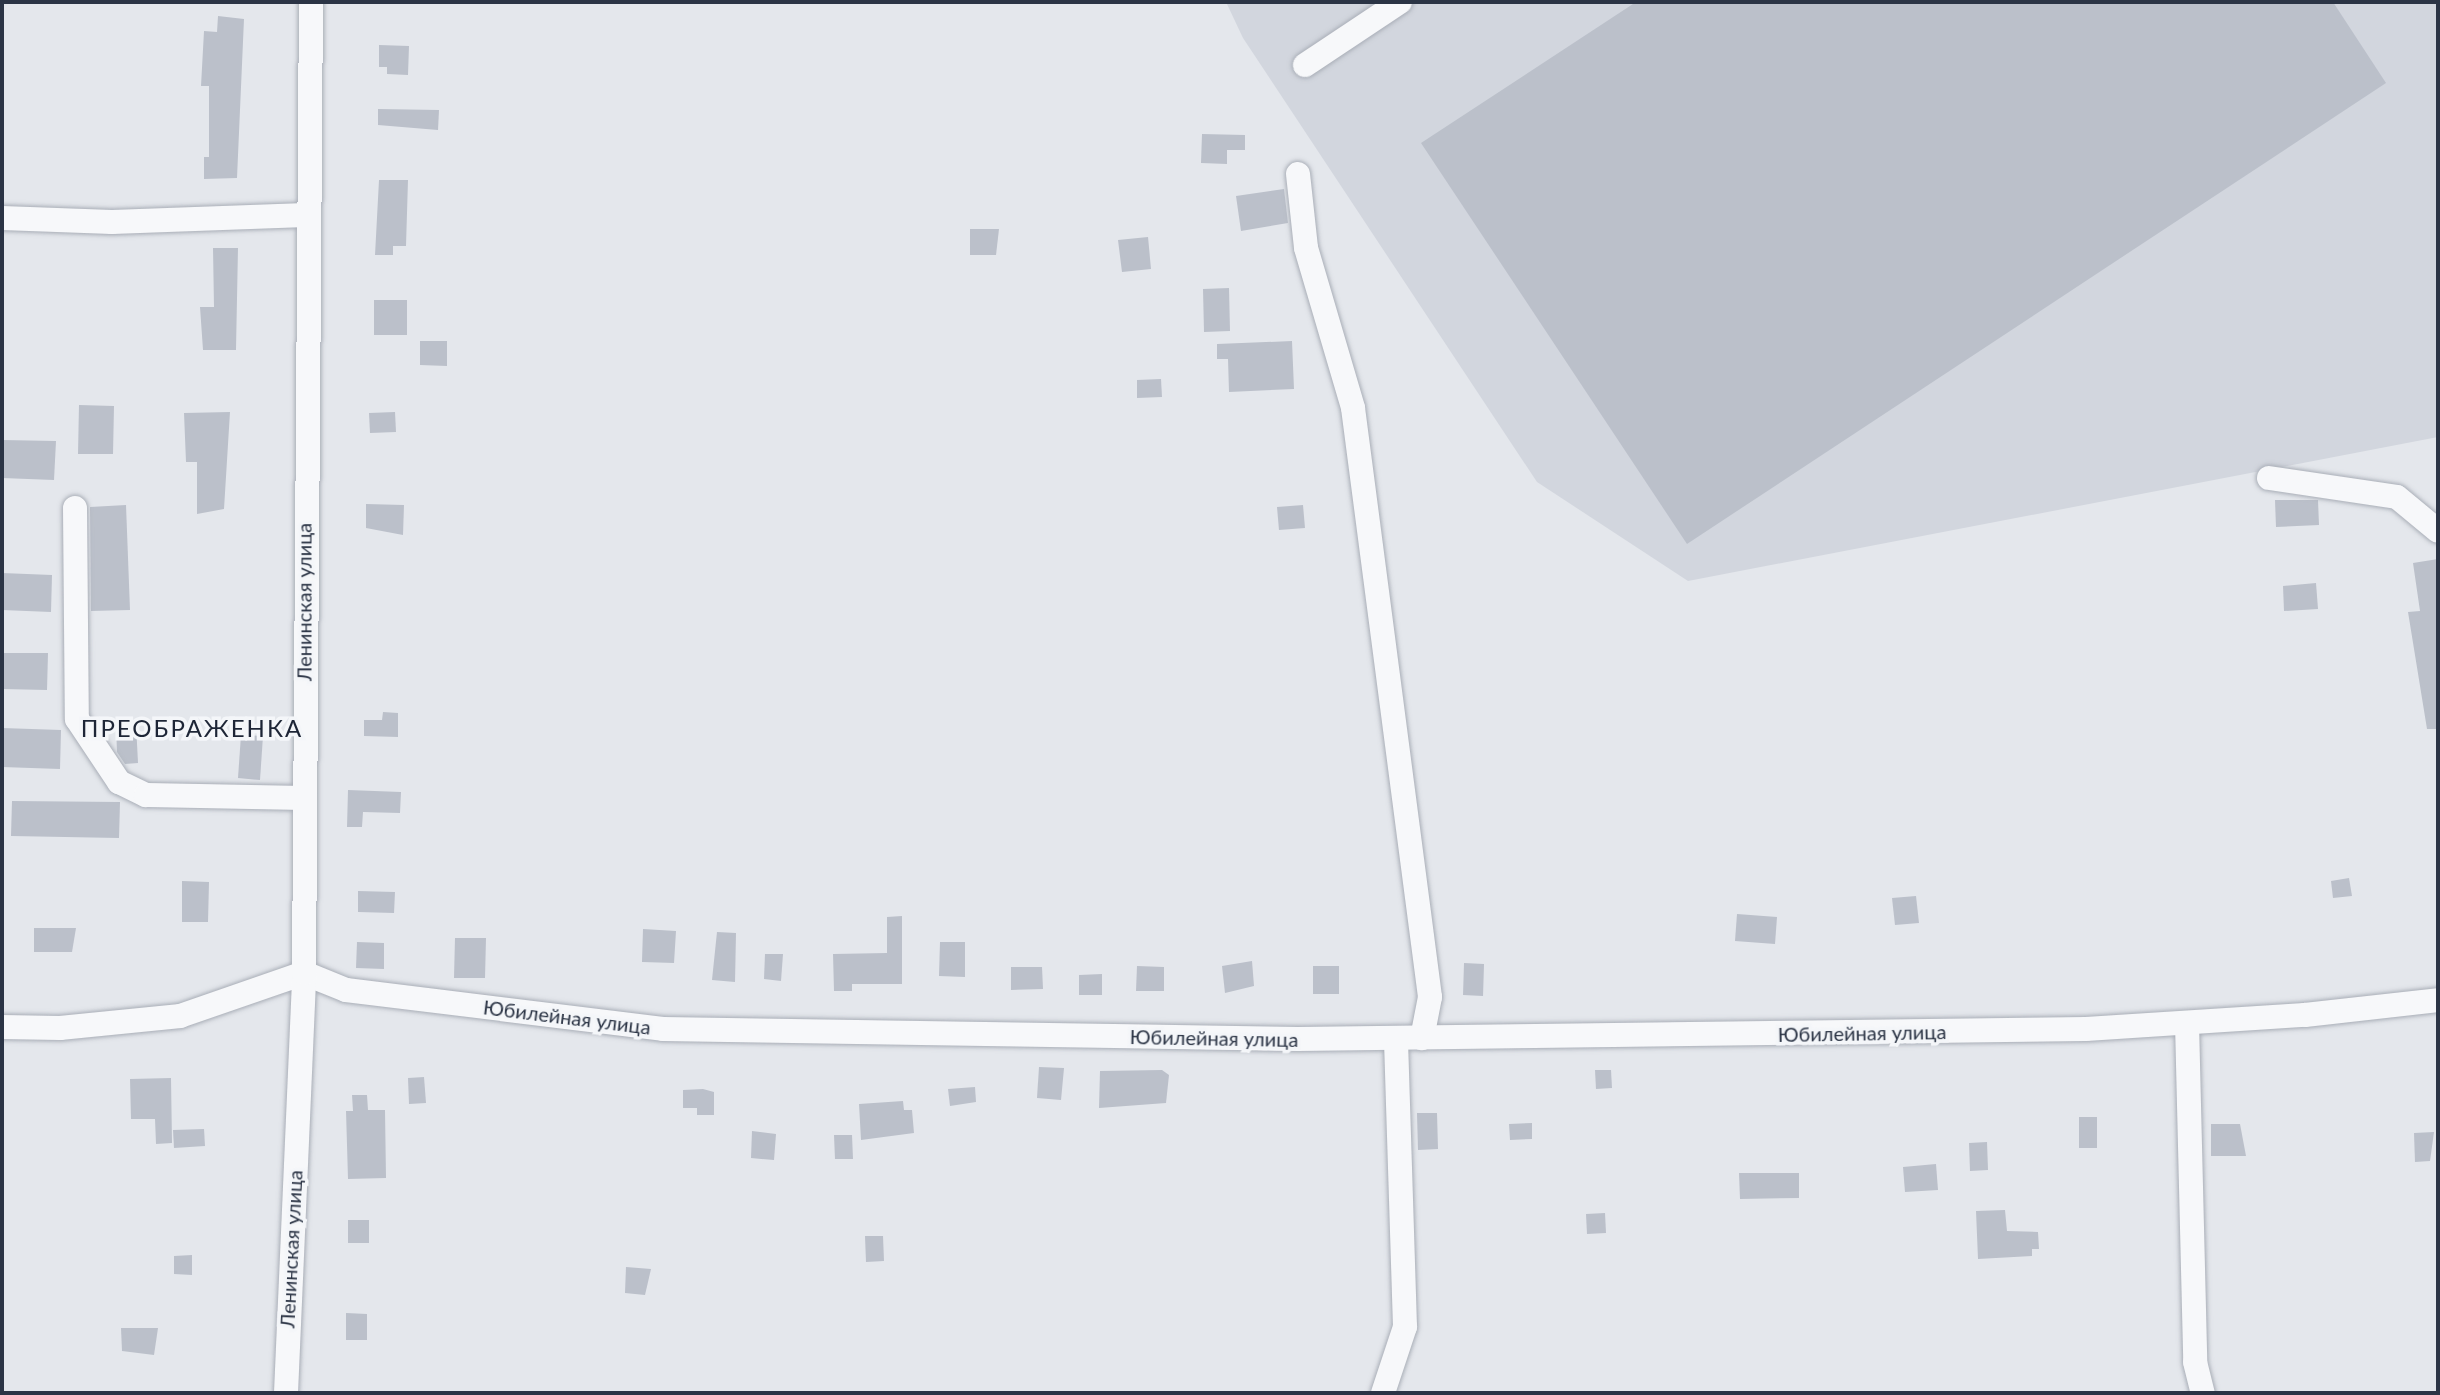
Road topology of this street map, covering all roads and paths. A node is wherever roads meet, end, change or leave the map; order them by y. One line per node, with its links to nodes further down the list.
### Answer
1 (311, 2): 5 (street, Ленинская улица)
2 (1400, 2): 3 (street)
3 (1305, 65)
4 (1298, 174): 16 (street)
5 (306, 215): 6 (street); 10 (street, Ленинская улица)
6 (2, 218)
7 (2269, 478): 9 (street)
8 (75, 508): 10 (street)
9 (2438, 531)
10 (305, 798): 11 (street, Ленинская улица)
11 (304, 973): 14 (street); 15 (street, Юбилейная улица); 17 (street, Ленинская улица)
12 (2438, 1000): 13 (street, Юбилейная улица)
13 (2187, 1023): 16 (street, Юбилейная улица); 19 (street)
14 (2, 1027)
15 (1396, 1038): 16 (street, Юбилейная улица); 18 (street)
16 (1422, 1038)
17 (286, 1393)
18 (1383, 1393)
19 (2203, 1393)

